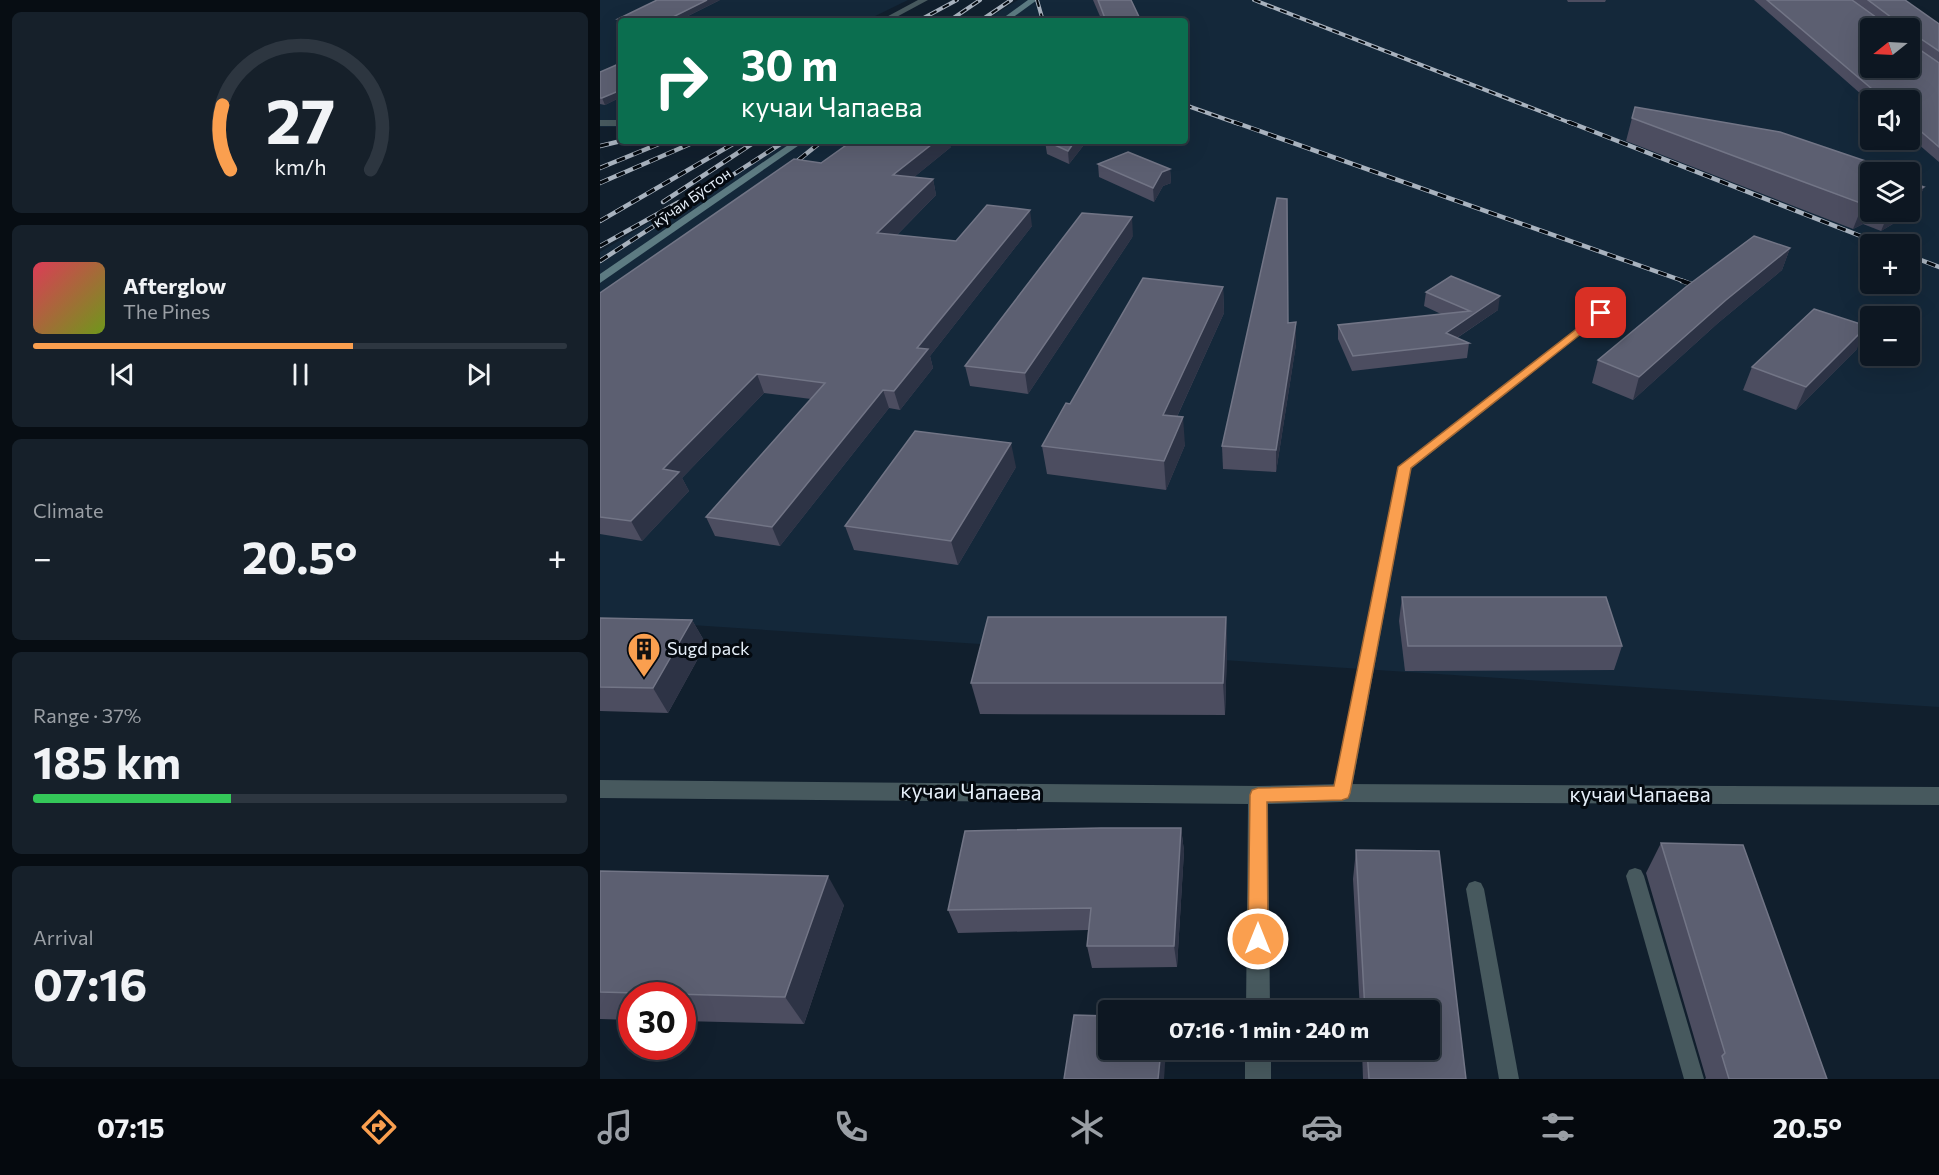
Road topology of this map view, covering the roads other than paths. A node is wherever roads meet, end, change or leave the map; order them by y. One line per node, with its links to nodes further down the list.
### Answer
1 (924, 0): 3 (street)
2 (1033, 0): 4 (main road)
3 (889, 18)
4 (1007, 18)
5 (600, 123): 6 (street)
6 (618, 123)
7 (796, 144): 8 (main road, кӯчаи Бӯстон)
8 (600, 279)
9 (1601, 313): 11 (lane)
10 (600, 789): 12 (street, кучаи Чапаева)
11 (1342, 793): 12 (street, кучаи Чапаева); 13 (street, кучаи Чапаева)
12 (1258, 795): 16 (street)
13 (1939, 796)
14 (1635, 876): 20 (lane)
15 (1475, 889): 19 (lane)
16 (1258, 1000)
17 (1258, 1060): 18 (street)
18 (1258, 1079)
19 (1509, 1079)
20 (1694, 1079)

